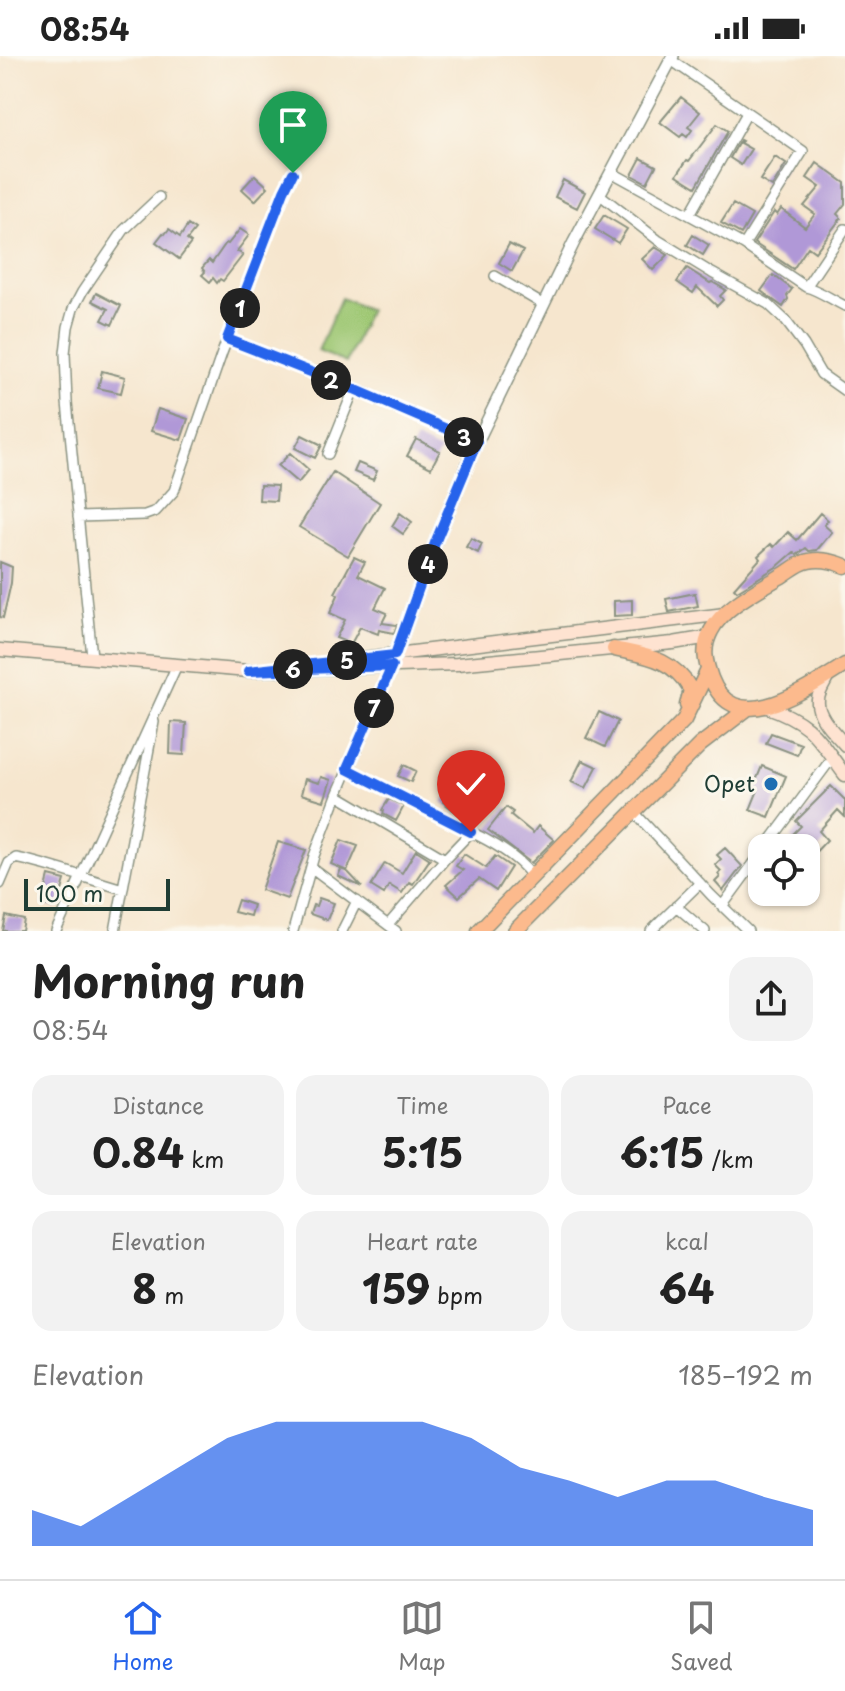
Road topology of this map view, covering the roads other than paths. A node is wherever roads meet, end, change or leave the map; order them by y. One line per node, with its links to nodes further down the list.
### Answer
1 (672, 58): 2 (street); 3 (street)
2 (747, 113): 7 (street); 9 (street)
3 (611, 172): 5 (street); 7 (street)
4 (293, 173): 14 (street)
5 (599, 194): 12 (street); 16 (street)
6 (159, 197): 19 (street)
7 (690, 214): 9 (street)
8 (845, 229): 11 (street)
9 (744, 245): 11 (street)
10 (495, 276): 12 (street)
11 (806, 287): 13 (street)
12 (544, 305): 17 (street)
13 (845, 306)
14 (227, 339): 15 (street); 19 (street)
15 (354, 389): 17 (street); 18 (street)
16 (845, 391)
17 (477, 442): 28 (street)
18 (328, 454)
19 (78, 517): 27 (street)
20 (845, 550): 21 (main road)
21 (830, 559): 22 (main road); 23 (main road)
22 (845, 566)
23 (725, 614): 24 (main road); 28 (main road)
24 (709, 637): 25 (main road); 31 (main road)
25 (614, 649): 28 (main road); 36 (main road)
26 (0, 650): 27 (main road)
27 (92, 657): 29 (main road)
28 (394, 661): 29 (main road); 39 (street)
29 (177, 665): 34 (street)
30 (845, 665): 32 (main road)
31 (708, 670): 35 (main road); 36 (main road)
32 (828, 676): 33 (main road); 37 (main road)
33 (765, 706): 35 (main road); 38 (main road)
34 (157, 708): 49 (street); 52 (street)
35 (747, 709): 42 (main road)
36 (684, 720): 48 (main road)
37 (845, 745)
38 (832, 758): 40 (main road); 44 (street)
39 (347, 769): 41 (street); 43 (street)
40 (845, 775)
41 (337, 795): 45 (street); 46 (street)
42 (634, 812): 50 (street); 62 (main road)
43 (471, 832): 45 (street); 48 (street)
44 (776, 834)
45 (445, 859): 56 (street)
46 (312, 868): 53 (street); 59 (street)
47 (748, 871): 54 (street)
48 (532, 876): 61 (main road)
49 (80, 877): 51 (street); 52 (street); 57 (street)
50 (700, 883): 54 (street); 55 (street)
51 (0, 884)
52 (123, 889): 58 (street)
53 (357, 901): 56 (street); 60 (street)
54 (723, 905): 65 (street)
55 (676, 906): 63 (street); 64 (street)
56 (392, 928)
57 (56, 931)
58 (115, 931)
59 (293, 931)
60 (342, 931)
61 (479, 931)
62 (515, 931)
63 (651, 931)
64 (705, 931)
65 (748, 931)

